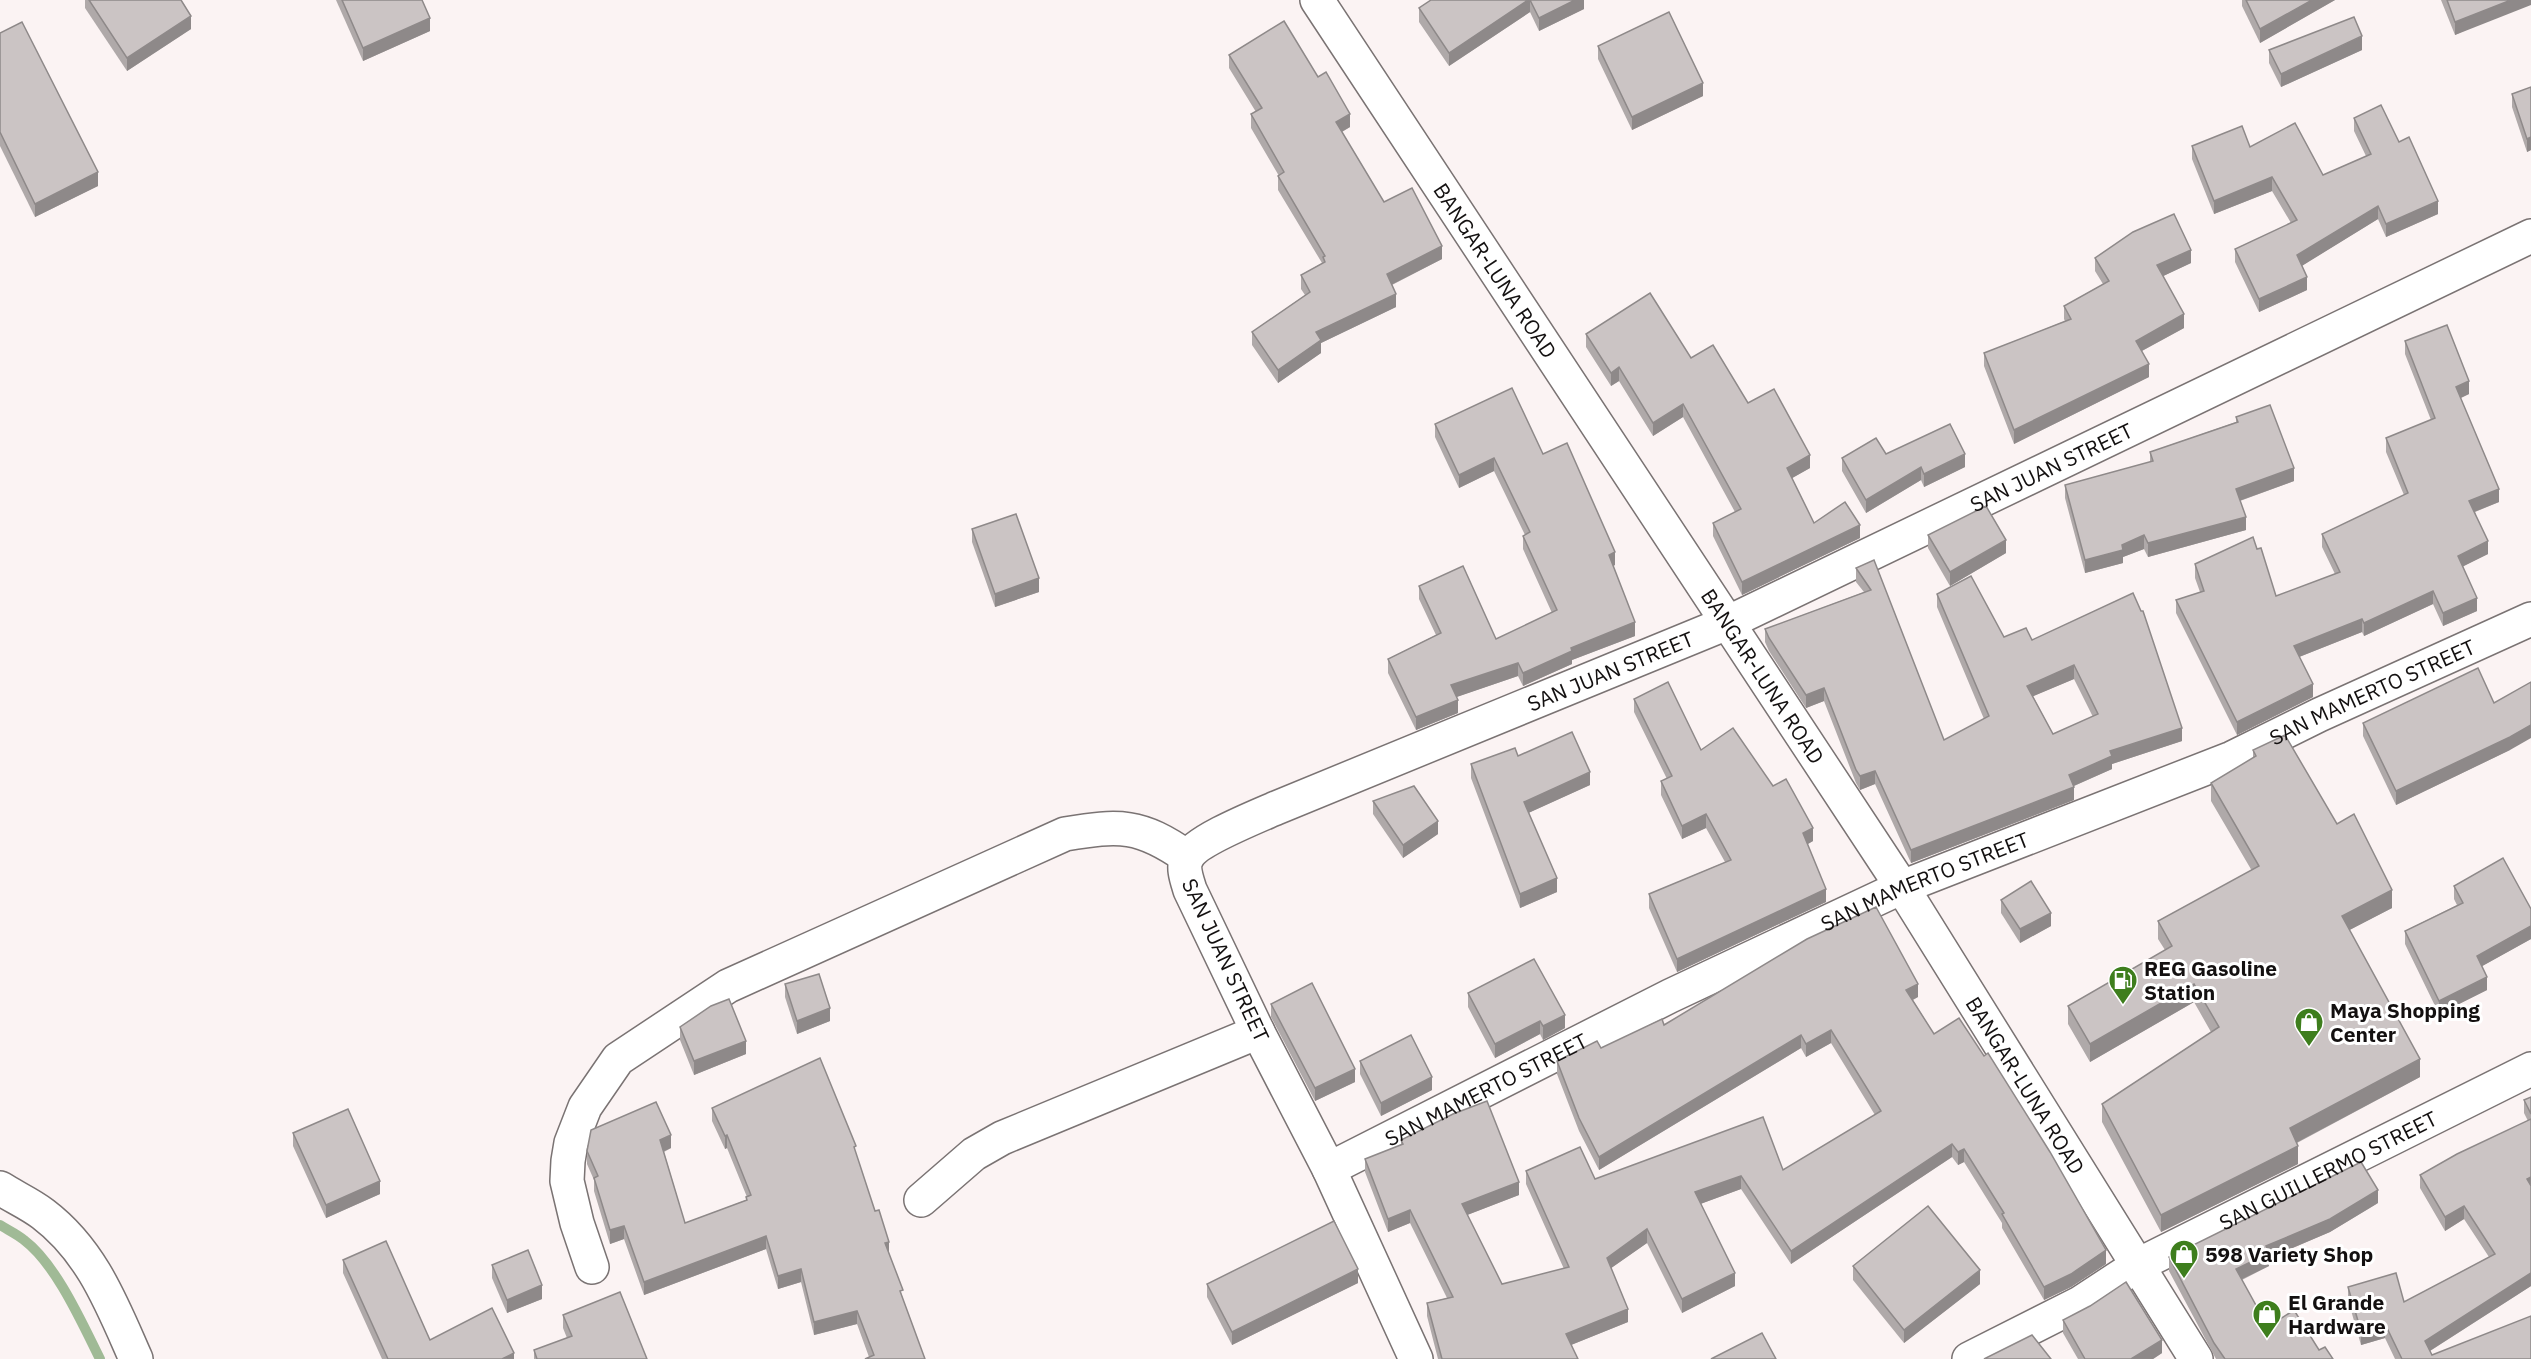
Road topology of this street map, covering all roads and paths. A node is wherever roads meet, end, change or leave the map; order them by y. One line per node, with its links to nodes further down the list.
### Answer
1 (1317, 0): 4 (street, BANGAR-LUNA ROAD)
2 (2531, 236): 4 (street, SAN JUAN STREET)
3 (2531, 619): 6 (street, SAN MAMERTO STREET)
4 (1728, 623): 5 (street, SAN JUAN STREET); 6 (street, BANGAR-LUNA ROAD)
5 (1186, 857): 7 (street, SAN JUAN STREET); 13 (street)
6 (1902, 887): 9 (street, SAN MAMERTO STREET); 12 (street, BANGAR-LUNA ROAD)
7 (1258, 1032): 9 (street, SAN JUAN STREET); 11 (street)
8 (2531, 1069): 12 (street, SAN GUILLERMO STREET)
9 (1329, 1169): 15 (street, SAN JUAN STREET)
10 (0, 1188): 14 (street)
11 (921, 1200)
12 (2138, 1265): 16 (street, SAN GUILLERMO STREET); 17 (street, BANGAR-LUNA ROAD)
13 (592, 1268)
14 (136, 1359)
15 (1416, 1359)
16 (1969, 1359)
17 (2196, 1359)

